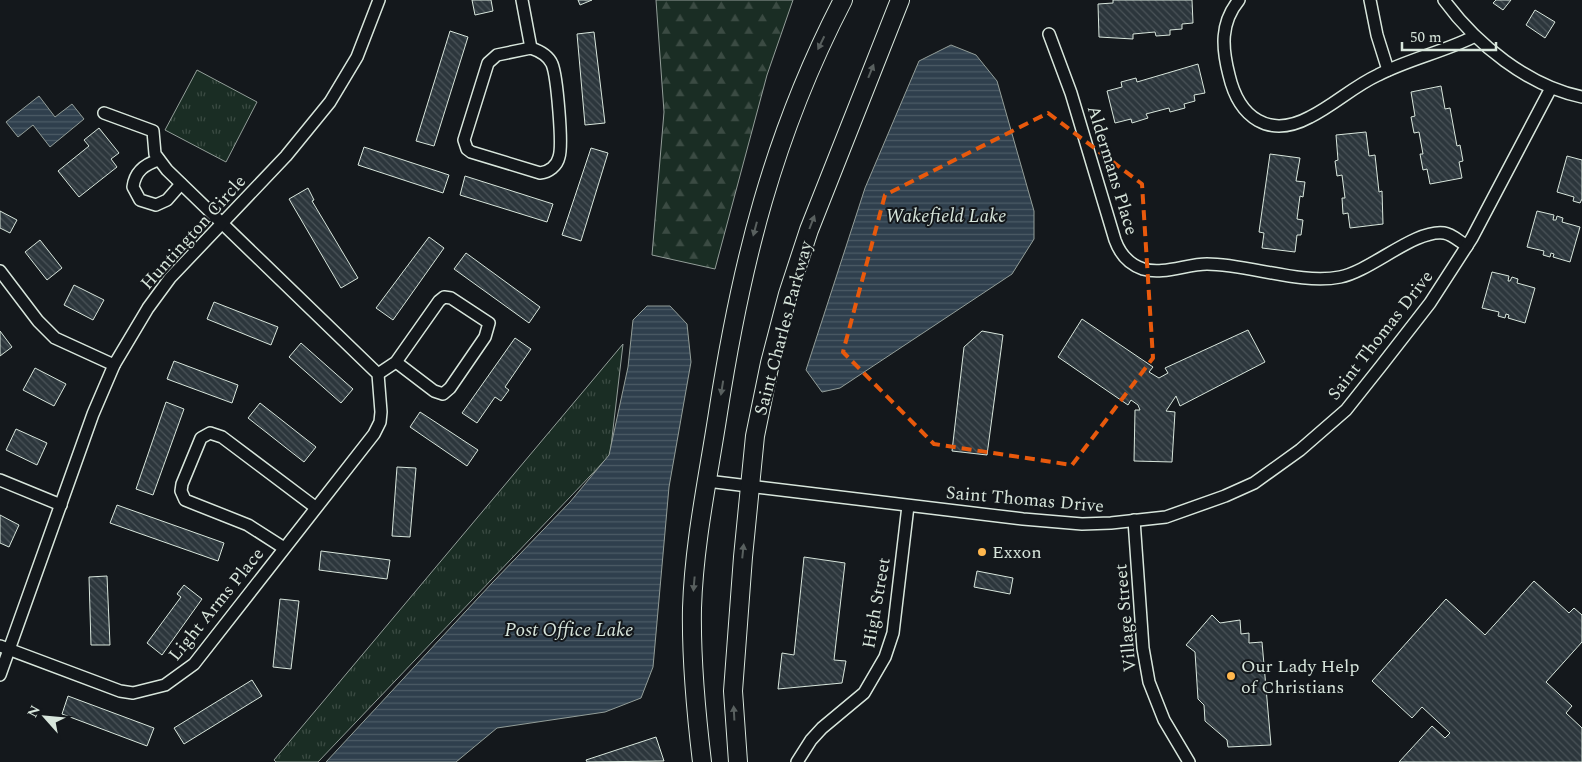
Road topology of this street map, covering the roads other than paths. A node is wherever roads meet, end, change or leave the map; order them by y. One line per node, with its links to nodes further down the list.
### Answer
1 (379, 0): 17 (street, Huntington Circle)
2 (522, 0): 10 (street)
3 (843, 0): 24 (main road, one-way to 24)
4 (900, 0): 25 (main road, Saint Charles Parkway, one-way to 4)
5 (1239, 0): 11 (street)
6 (1370, 0): 11 (street)
7 (1444, 0): 9 (street)
8 (1049, 34): 18 (street, Aldermans Place)
9 (1473, 37): 11 (street); 12 (street)
10 (531, 48): 10 (street)
11 (1388, 70)
12 (1551, 88): 13 (street); 18 (street, Saint Thomas Drive)
13 (1582, 97)
14 (104, 113): 15 (street)
15 (159, 160): 16 (street); 16 (street)
16 (181, 184): 17 (street)
17 (222, 225): 21 (street, Huntington Circle); 22 (street)
18 (1467, 246): 29 (street, Saint Thomas Drive)
19 (0, 271): 21 (street)
20 (396, 362): 20 (street); 22 (street)
21 (114, 365): 26 (street, Huntington Circle)
22 (378, 374): 28 (street, Light Arms Place)
23 (0, 480): 26 (street)
24 (707, 481): 25 (street, Saint Thomas Drive); 33 (main road, one-way to 33)
25 (749, 487): 27 (street, Saint Thomas Drive); 34 (main road, Saint Charles Parkway, one-way to 25)
26 (61, 505): 31 (street, Huntington Circle)
27 (908, 506): 29 (street, Saint Thomas Drive); 35 (street, High Street)
28 (316, 507): 30 (street, Light Arms Place); 30 (street)
29 (1134, 520): 36 (street, Village Street)
30 (284, 548): 31 (street, Light Arms Place)
31 (4, 648): 32 (street, Huntington Circle)
32 (0, 675)
33 (702, 762)
34 (738, 762)
35 (797, 762)
36 (1189, 762)

